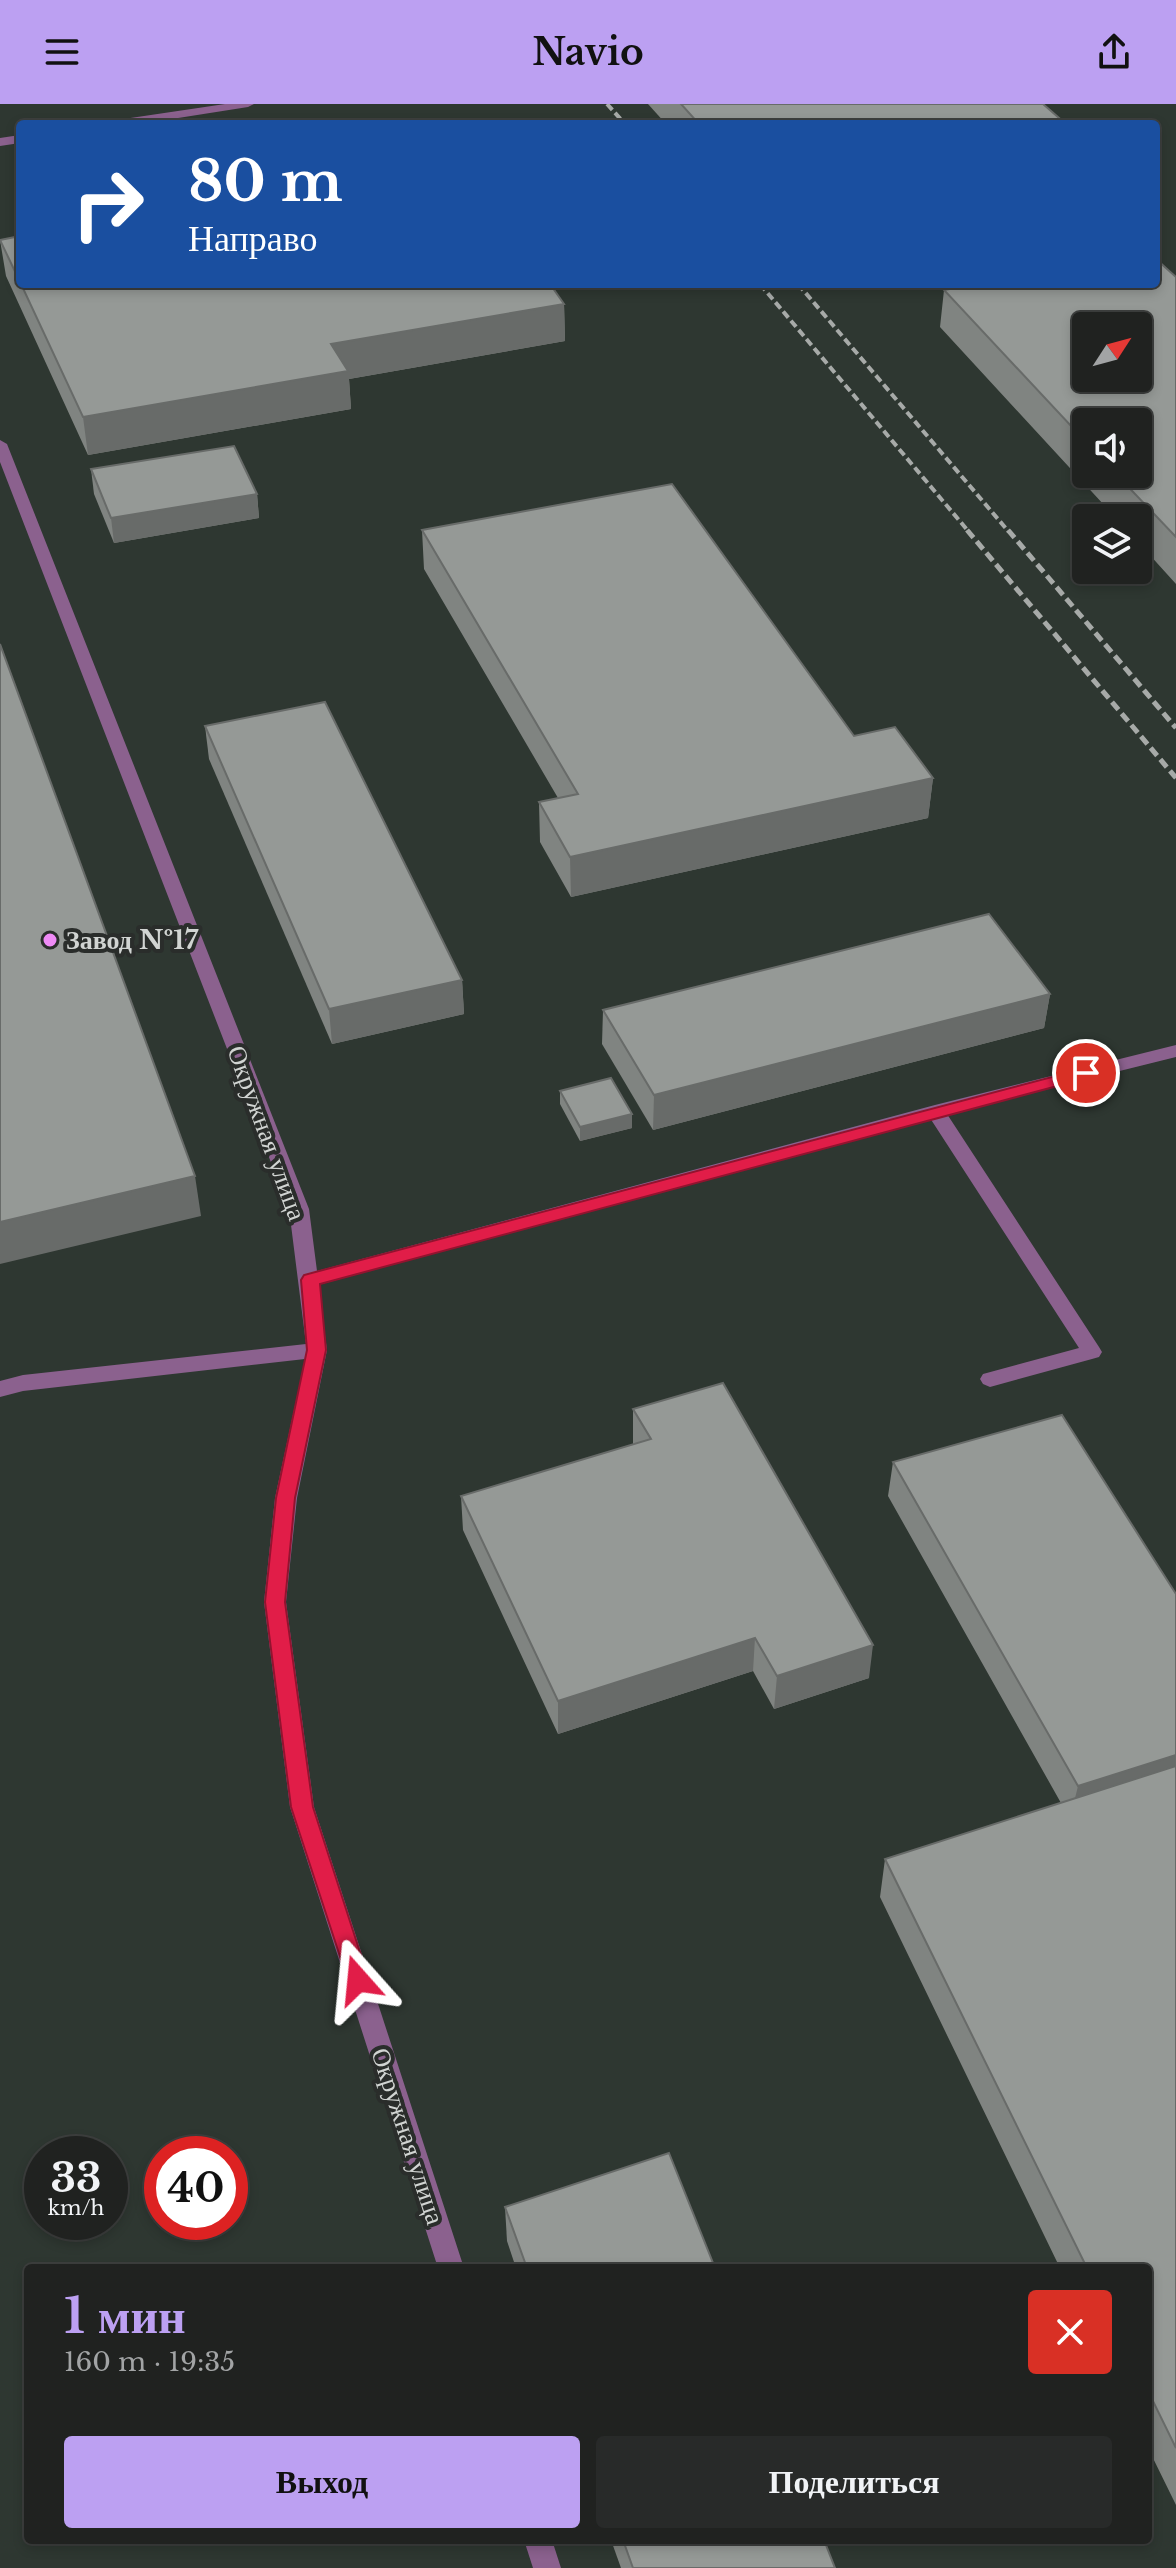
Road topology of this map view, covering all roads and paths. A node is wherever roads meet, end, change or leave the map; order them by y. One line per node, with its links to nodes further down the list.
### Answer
1 (248, 104): 2 (street)
2 (143, 120)
3 (0, 444): 6 (street, Окружная улица)
4 (1176, 1051): 5 (street)
5 (935, 1111): 6 (street); 8 (street)
6 (310, 1280): 7 (street, Окружная улица)
7 (317, 1350): 9 (street); 10 (street, Окружная улица)
8 (990, 1379)
9 (0, 1389)
10 (450, 2264)
11 (539, 2544): 12 (street)
12 (547, 2568)

